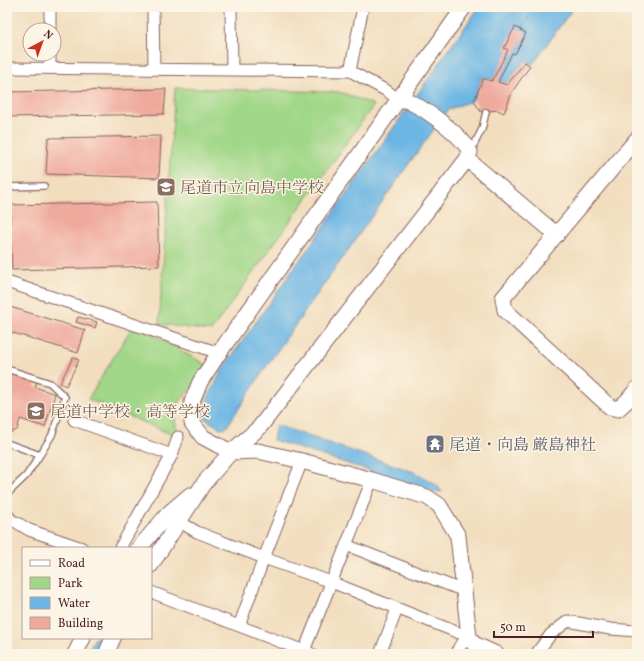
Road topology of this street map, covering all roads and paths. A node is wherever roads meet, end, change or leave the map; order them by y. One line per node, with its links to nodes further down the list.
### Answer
1 (50, 7): 6 (street)
2 (152, 7): 10 (street)
3 (230, 7): 11 (street)
4 (363, 7): 12 (street)
5 (464, 7): 13 (street)
6 (50, 22)
7 (50, 62): 9 (street)
8 (7, 68): 9 (street)
9 (50, 68): 10 (street)
10 (154, 69): 11 (street)
11 (232, 70): 12 (street)
12 (350, 71): 13 (street)
13 (404, 100): 16 (street); 21 (street)
14 (486, 112): 16 (lane)
15 (637, 140): 19 (street)
16 (469, 155): 19 (street); 27 (street)
17 (44, 186): 18 (lane)
18 (7, 187)
19 (557, 235): 23 (street)
20 (7, 282): 21 (street)
21 (219, 353): 27 (street)
22 (7, 369): 29 (lane)
23 (637, 389)
24 (74, 420): 28 (street)
25 (178, 437): 28 (street)
26 (7, 443): 29 (lane)
27 (231, 452): 30 (street); 34 (street)
28 (172, 454): 38 (street)
29 (40, 455): 32 (lane)
30 (302, 461): 31 (street); 40 (street)
31 (372, 480): 36 (street); 43 (street)
32 (7, 494)
33 (7, 510): 35 (lane)
34 (174, 517): 39 (street); 40 (street); 41 (street)
35 (16, 522): 37 (street)
36 (346, 546): 42 (street); 43 (street)
37 (79, 547)
38 (121, 547)
39 (140, 547)
40 (264, 558): 42 (street); 46 (street)
41 (152, 563)
42 (331, 582): 45 (street); 51 (street)
43 (464, 591): 48 (street)
44 (152, 592): 46 (street)
45 (398, 609): 48 (street); 54 (street)
46 (239, 626): 51 (street)
47 (637, 631): 57 (street)
48 (469, 637): 55 (street); 56 (street)
49 (82, 639): 52 (street)
50 (113, 639): 53 (street)
51 (308, 652)
52 (75, 654)
53 (106, 654)
54 (380, 654)
55 (457, 654)
56 (496, 654)
57 (536, 654)

